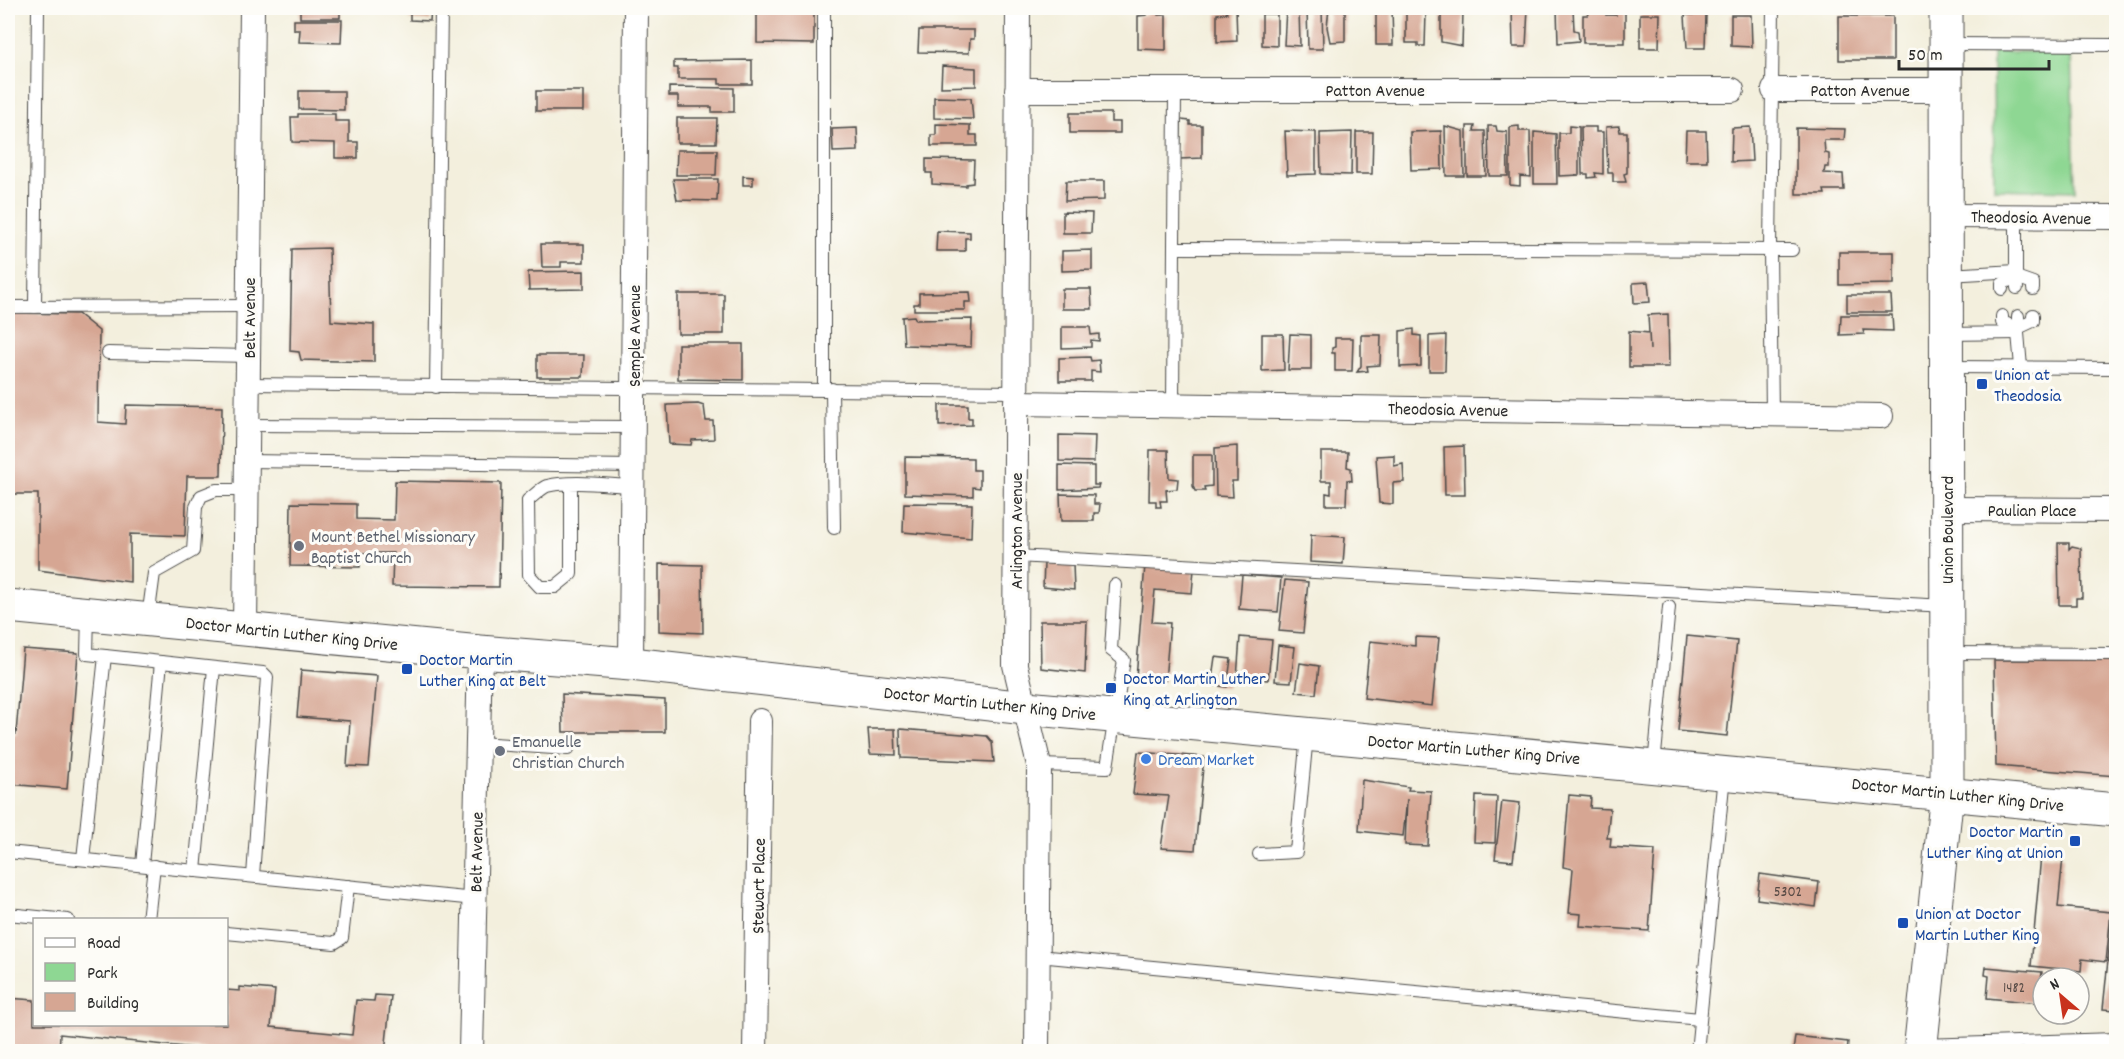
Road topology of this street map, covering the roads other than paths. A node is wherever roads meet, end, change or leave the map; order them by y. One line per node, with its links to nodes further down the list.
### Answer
1 (38, 8): 28 (lane)
2 (252, 8): 26 (street, Belt Avenue)
3 (441, 8): 40 (lane)
4 (636, 8): 39 (street, Semple Avenue)
5 (824, 8): 41 (lane)
6 (1018, 8): 11 (street, Arlington Avenue)
7 (1773, 8): 14 (lane)
8 (1946, 8): 9 (main road, Union Boulevard)
9 (1946, 44): 10 (lane); 15 (main road, Union Boulevard)
10 (2116, 45)
11 (1017, 90): 12 (street, Patton Avenue); 42 (street, Arlington Avenue)
12 (1175, 90): 13 (street, Patton Avenue); 19 (lane)
13 (1732, 90)
14 (1774, 90): 15 (street, Patton Avenue); 20 (lane)
15 (1946, 90): 16 (main road, Union Boulevard)
16 (1946, 216): 17 (street, Theodosia Avenue); 22 (main road, Union Boulevard)
17 (2016, 217): 18 (street, Theodosia Avenue); 23 (lane)
18 (2116, 218)
19 (1174, 248): 20 (lane); 43 (lane)
20 (1770, 249): 21 (lane); 44 (lane)
21 (1792, 249)
22 (1947, 275): 23 (lane); 32 (main road, Union Boulevard)
23 (2017, 279): 24 (lane); 25 (lane)
24 (2002, 289)
25 (2033, 289)
26 (249, 306): 28 (lane); 34 (street, Belt Avenue)
27 (8, 307): 28 (lane)
28 (35, 307)
29 (2033, 315): 31 (lane)
30 (2002, 316): 31 (lane)
31 (2018, 326): 32 (lane); 36 (lane)
32 (1947, 334): 35 (main road, Union Boulevard)
33 (108, 353): 34 (lane)
34 (249, 356): 38 (street, Belt Avenue)
35 (1947, 367): 36 (lane); 52 (main road, Union Boulevard)
36 (2021, 368): 37 (lane)
37 (2116, 368)
38 (248, 384): 40 (lane); 46 (street, Belt Avenue)
39 (633, 386): 40 (lane); 41 (lane); 47 (street, Semple Avenue)
40 (436, 387)
41 (828, 389): 42 (lane); 54 (lane)
42 (1016, 397): 43 (street, Theodosia Avenue); 55 (street, Arlington Avenue)
43 (1173, 405): 44 (street, Theodosia Avenue)
44 (1772, 414): 45 (street, Theodosia Avenue)
45 (1881, 416)
46 (248, 424): 47 (lane); 48 (street, Belt Avenue)
47 (633, 427): 49 (street, Semple Avenue)
48 (247, 461): 49 (lane); 51 (street, Belt Avenue)
49 (633, 476): 50 (lane); 68 (street, Semple Avenue)
50 (571, 485): 50 (lane)
51 (247, 490): 61 (lane); 62 (street, Belt Avenue)
52 (1948, 509): 53 (street, Paulian Place); 59 (main road, Union Boulevard)
53 (2116, 510)
54 (834, 528)
55 (1016, 556): 59 (lane); 70 (street, Arlington Avenue)
56 (1115, 585): 71 (lane)
57 (8, 606): 60 (main road, Doctor Martin Luther King Drive)
58 (1669, 607): 77 (lane)
59 (1947, 607): 64 (main road, Union Boulevard)
60 (88, 613): 61 (main road, Doctor Martin Luther King Drive); 66 (lane)
61 (148, 618): 62 (main road, Doctor Martin Luther King Drive)
62 (245, 628): 63 (main road, Doctor Martin Luther King Drive)
63 (480, 652): 68 (main road, Doctor Martin Luther King Drive); 74 (street, Belt Avenue)
64 (1947, 653): 65 (lane); 79 (main road, Union Boulevard)
65 (2116, 654)
66 (105, 656): 67 (lane); 83 (lane)
67 (160, 662): 69 (lane); 84 (lane)
68 (631, 664): 70 (main road, Doctor Martin Luther King Drive)
69 (214, 668): 85 (lane); 86 (lane)
70 (1026, 708): 71 (main road, Doctor Martin Luther King Drive); 76 (street, Arlington Avenue)
71 (1115, 716): 73 (main road, Doctor Martin Luther King Drive); 76 (lane)
72 (760, 721): 98 (street, Stewart Place)
73 (1308, 734): 77 (main road, Doctor Martin Luther King Drive); 82 (lane)
74 (478, 743): 75 (lane); 88 (street, Belt Avenue)
75 (568, 749)
76 (1039, 765): 93 (street, Arlington Avenue)
77 (1654, 766): 78 (main road, Doctor Martin Luther King Drive)
78 (1724, 772): 79 (main road, Doctor Martin Luther King Drive); 94 (lane)
79 (1947, 792): 80 (main road, Doctor Martin Luther King Drive); 96 (main road, Union Boulevard)
80 (2116, 810)
81 (8, 852): 83 (lane)
82 (1258, 854)
83 (83, 859): 84 (lane)
84 (148, 866): 85 (lane); 91 (lane)
85 (195, 871): 86 (lane)
86 (253, 876): 87 (lane)
87 (348, 886): 88 (lane); 92 (lane)
88 (475, 899): 97 (street, Belt Avenue)
89 (8, 914): 90 (lane)
90 (48, 918)
91 (148, 918)
92 (228, 933)
93 (1038, 956): 94 (lane); 99 (street, Arlington Avenue)
94 (1700, 1019): 100 (lane)
95 (2116, 1040): 96 (lane)
96 (1920, 1048)
97 (471, 1052)
98 (755, 1052)
99 (1037, 1052)
100 (1697, 1052)

